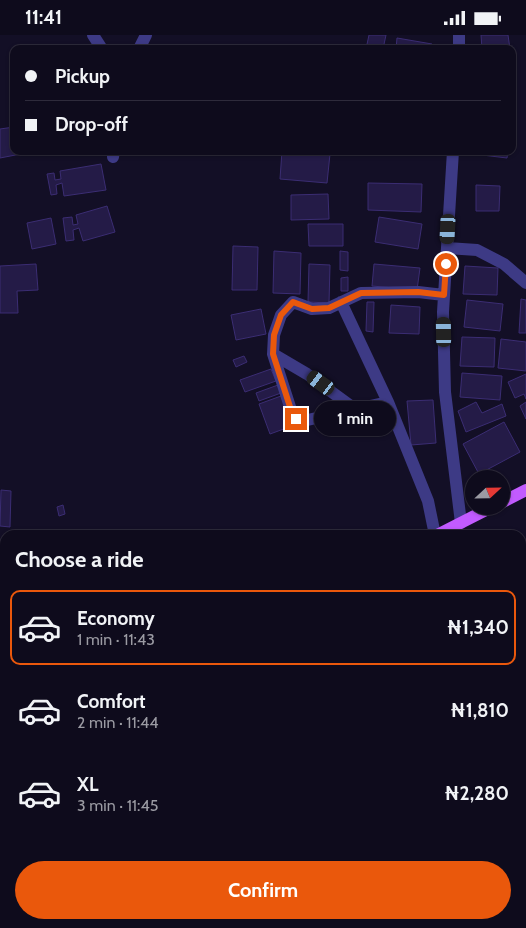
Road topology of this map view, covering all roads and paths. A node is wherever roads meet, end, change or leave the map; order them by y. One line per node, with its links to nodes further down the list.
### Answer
1 (452, 155): 2 (street)
2 (447, 248): 3 (street); 4 (street)
3 (526, 283)
4 (444, 295): 5 (street); 12 (street)
5 (341, 302): 6 (street); 7 (street)
6 (273, 354): 8 (street); 8 (street)
7 (388, 402): 8 (street); 13 (street)
8 (355, 409)
9 (526, 490): 10 (main road)
10 (510, 498)
11 (477, 515): 12 (main road)
12 (461, 523): 14 (main road)
13 (435, 530)
14 (446, 530)

